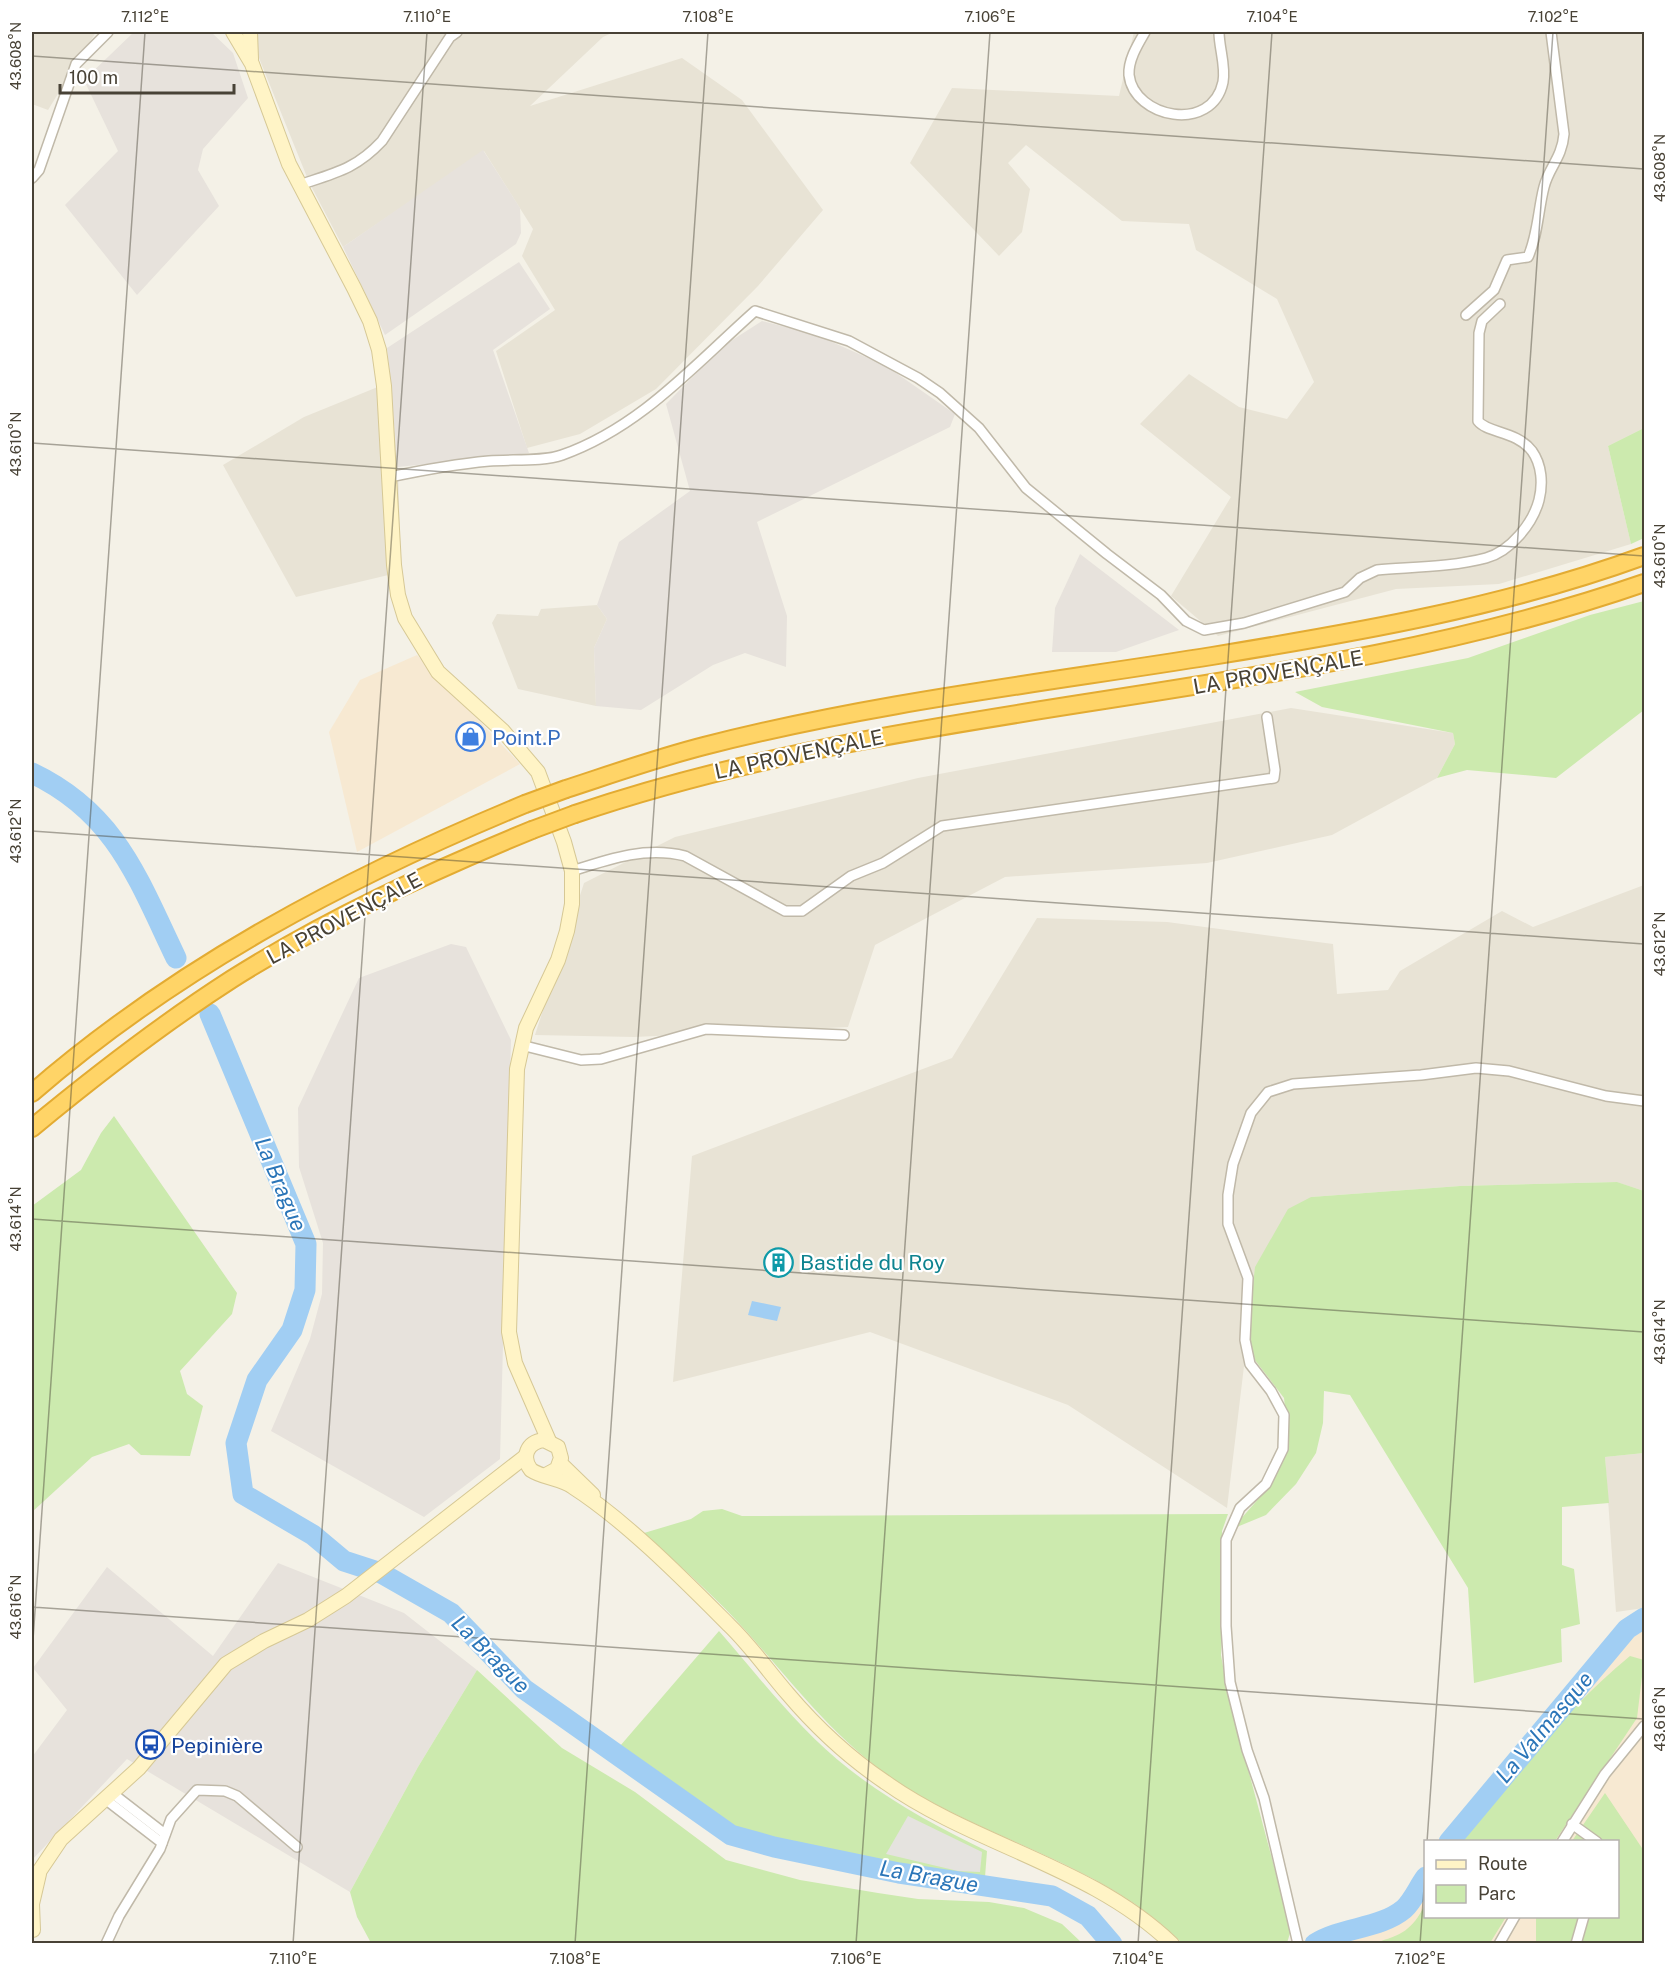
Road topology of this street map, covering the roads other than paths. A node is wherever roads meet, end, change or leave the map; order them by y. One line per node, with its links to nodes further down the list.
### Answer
1 (108, 32): 9 (street)
2 (232, 32): 8 (street)
3 (250, 32): 8 (street)
4 (457, 32): 10 (street)
5 (1145, 32): 6 (street)
6 (1220, 32)
7 (1551, 32): 12 (street)
8 (252, 64): 10 (street)
9 (32, 178)
10 (299, 185): 13 (street)
11 (1500, 304): 13 (street)
12 (1466, 315)
13 (390, 477): 17 (street)
14 (1644, 556): 20 (highway, LA PROVENÇALE, bridge)
15 (1644, 583): 22 (highway, LA PROVENÇALE, bridge)
16 (1267, 717): 17 (street)
17 (572, 871): 19 (street)
18 (844, 1035): 19 (street)
19 (521, 1045): 23 (street)
20 (32, 1093)
21 (1644, 1101): 46 (street)
22 (32, 1128)
23 (531, 1400): 24 (street); 25 (street)
24 (549, 1440): 25 (street); 27 (street)
25 (534, 1443): 26 (street)
26 (526, 1456): 28 (street); 29 (street)
27 (560, 1463): 28 (street); 30 (street)
28 (541, 1474): 29 (street); 30 (street)
29 (491, 1482): 32 (street)
30 (609, 1514): 45 (street)
31 (1644, 1726): 33 (street)
32 (108, 1796): 34 (street); 38 (street)
33 (1572, 1824): 35 (street); 36 (street)
34 (164, 1839): 37 (street); 44 (street)
35 (1563, 1840)
36 (1594, 1840)
37 (297, 1847)
38 (40, 1869): 39 (street); 42 (street)
39 (32, 1882)
40 (1514, 1918): 47 (street)
41 (1584, 1918): 48 (street)
42 (32, 1929): 43 (street)
43 (38, 1944)
44 (106, 1944)
45 (1172, 1944)
46 (1298, 1944)
47 (1499, 1944)
48 (1576, 1944)

